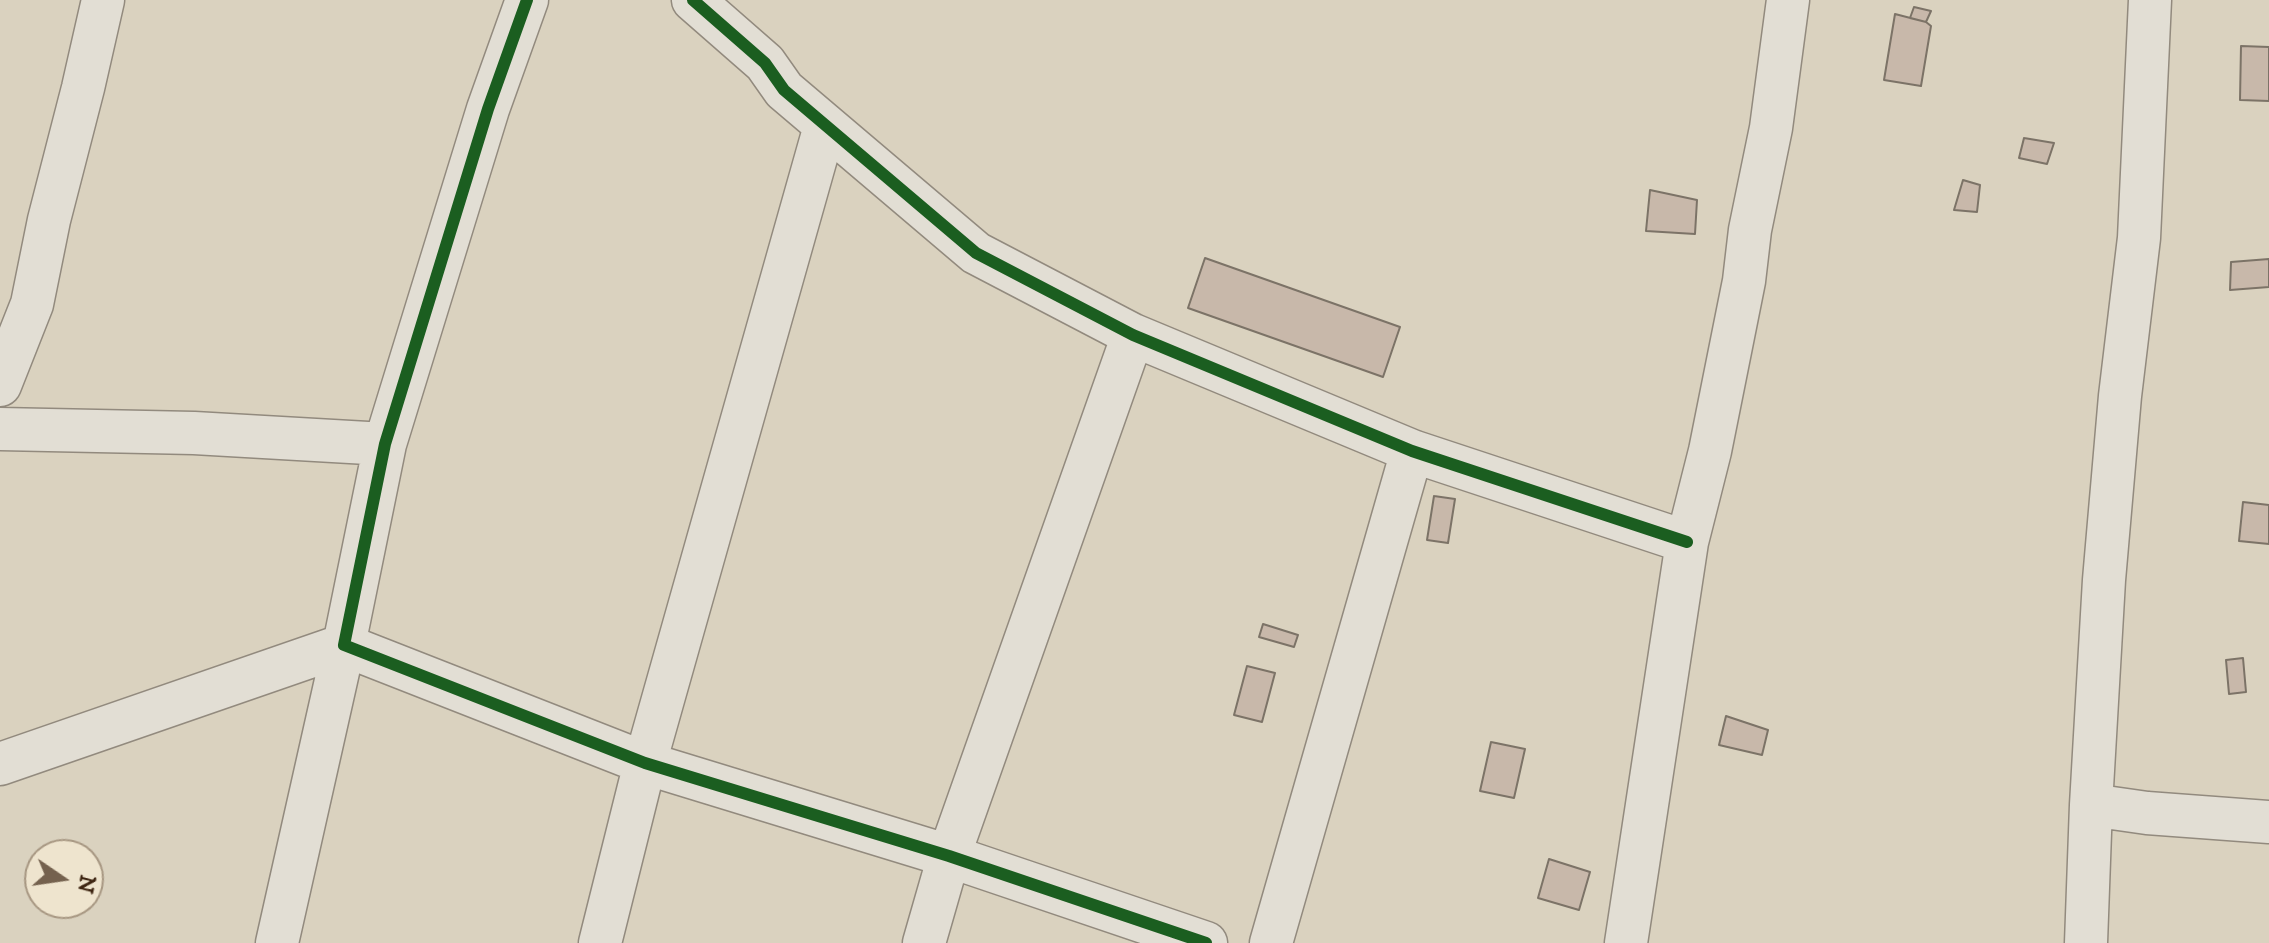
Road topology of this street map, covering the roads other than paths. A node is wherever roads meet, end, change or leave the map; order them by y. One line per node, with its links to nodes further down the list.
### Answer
1 (103, 0): 8 (street)
2 (527, 0): 10 (street)
3 (693, 0): 6 (street)
4 (1788, 0): 12 (street)
5 (2150, 0): 16 (street)
6 (825, 126): 7 (street); 14 (street)
7 (1133, 335): 11 (street); 18 (street)
8 (0, 385)
9 (0, 429): 10 (street)
10 (385, 444): 13 (street)
11 (1412, 451): 12 (street); 23 (street)
12 (1687, 542): 24 (street)
13 (344, 645): 14 (street); 15 (street); 19 (street)
14 (645, 763): 18 (street); 20 (street)
15 (0, 764)
16 (2091, 805): 17 (street); 25 (street)
17 (2269, 822)
18 (949, 856): 21 (street); 22 (street)
19 (277, 943)
20 (600, 943)
21 (924, 943)
22 (1206, 943)
23 (1271, 943)
24 (1626, 943)
25 (2086, 943)

